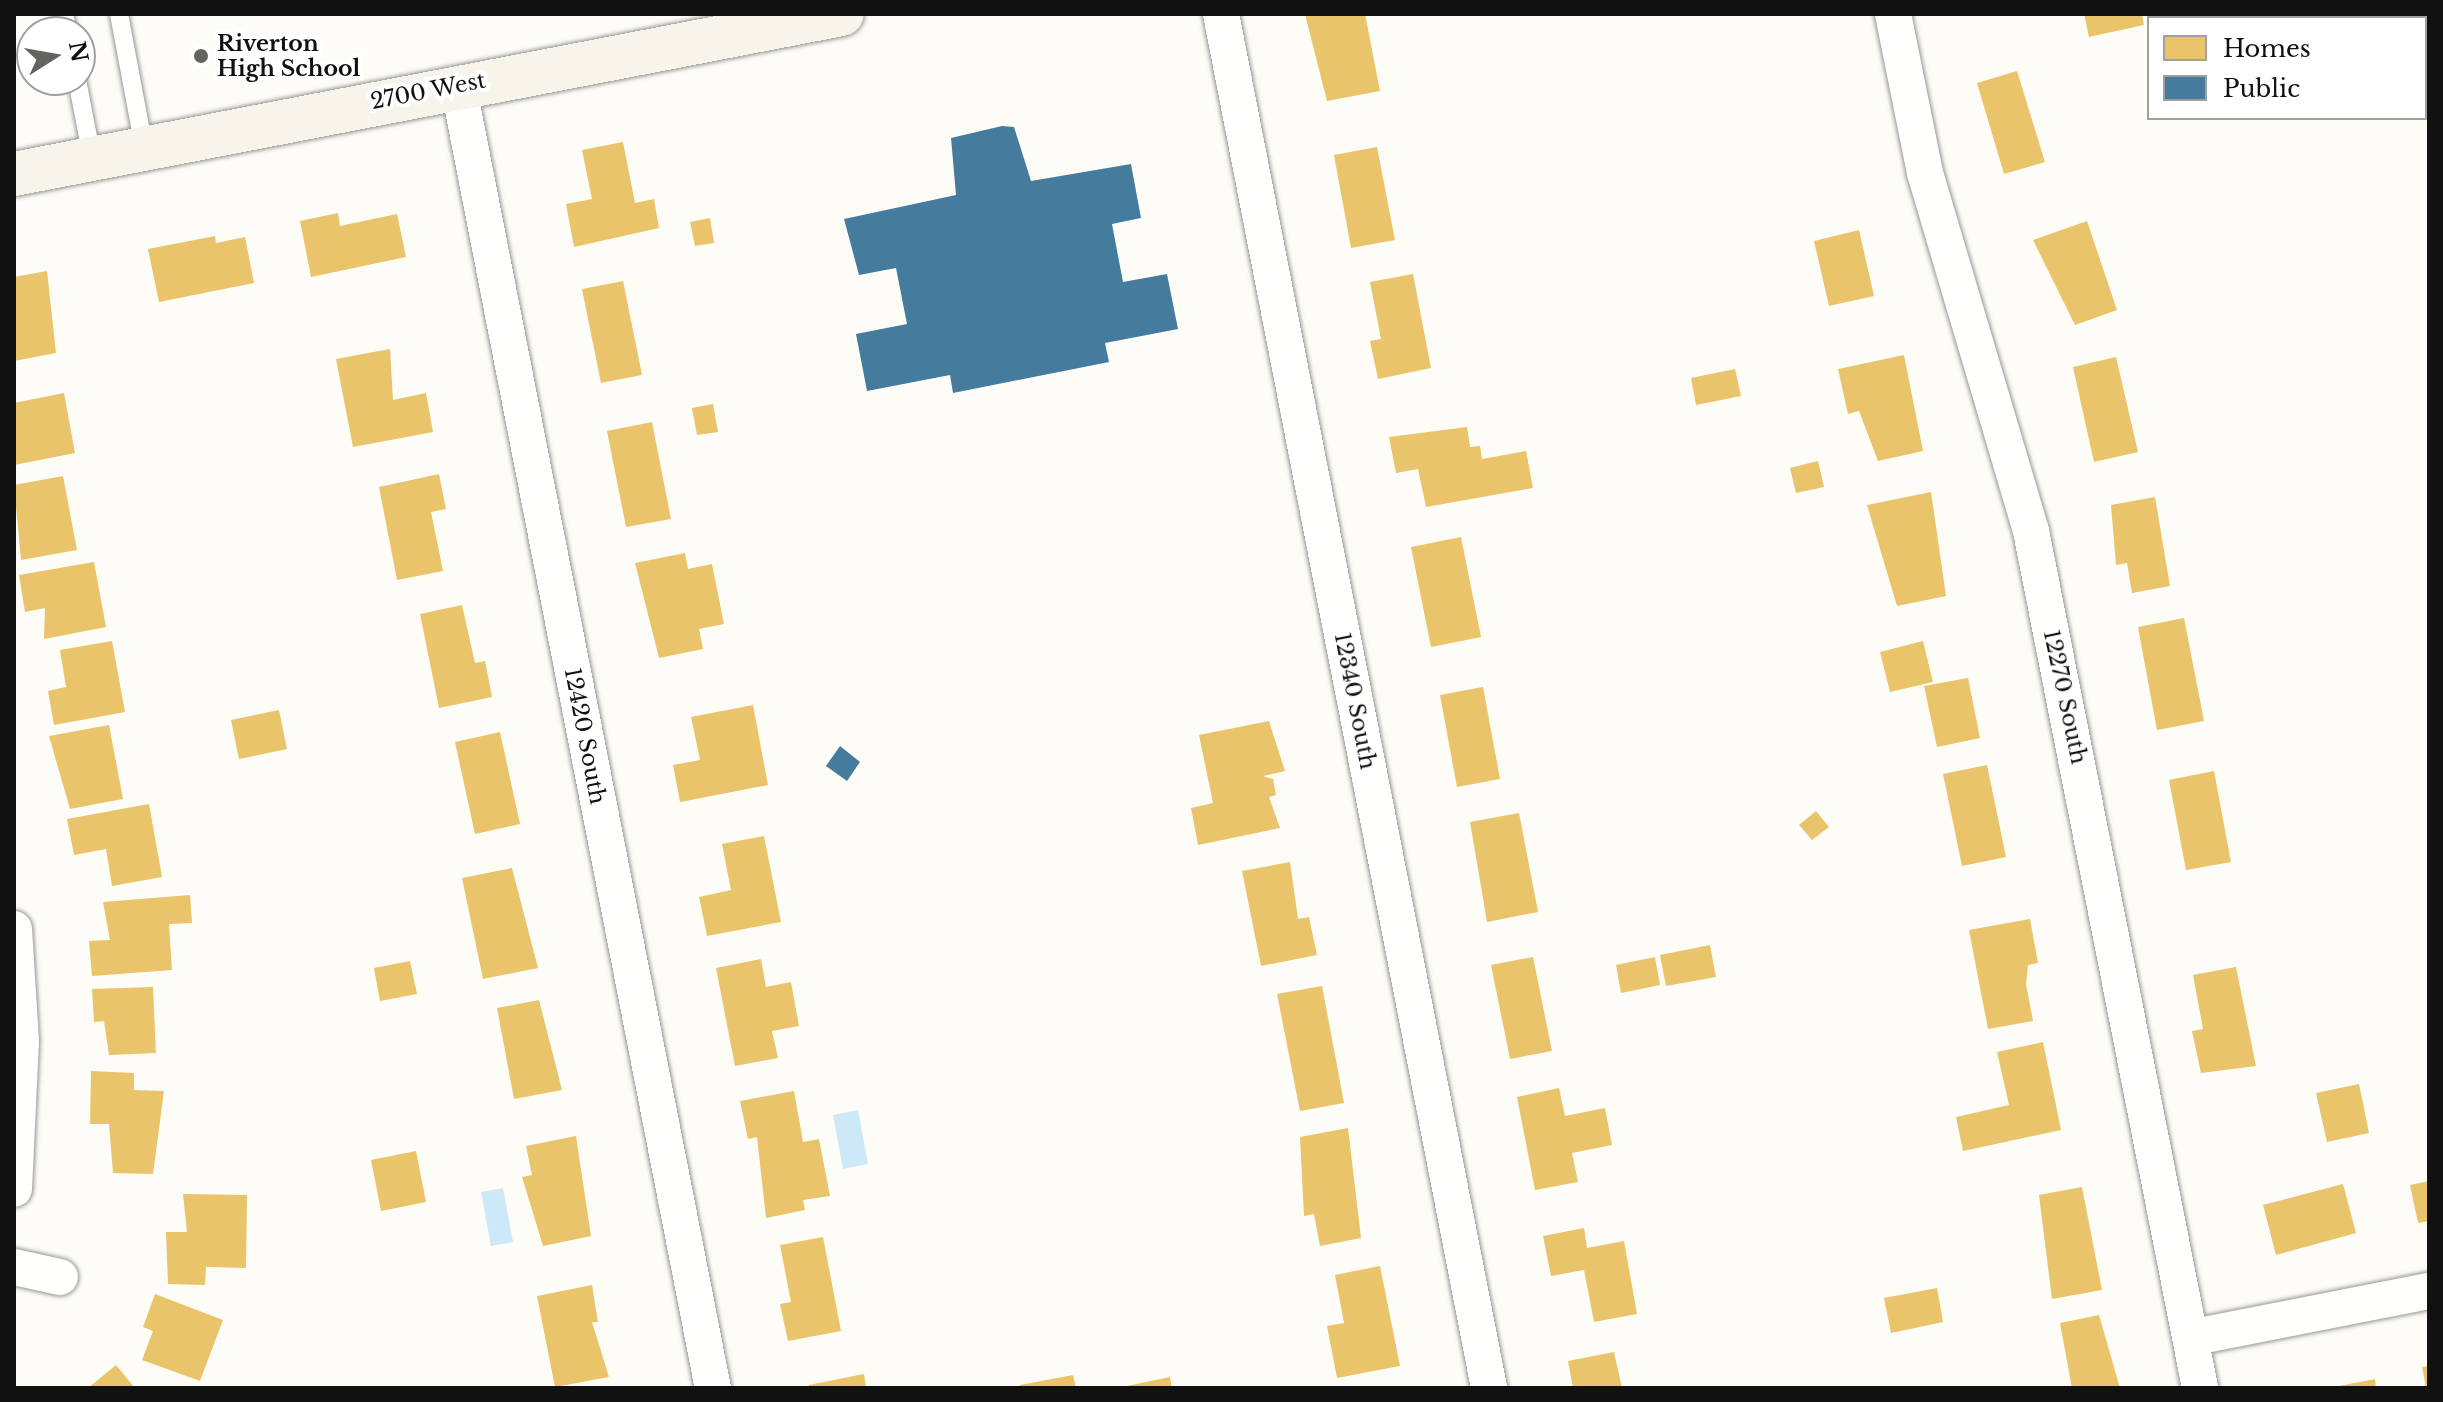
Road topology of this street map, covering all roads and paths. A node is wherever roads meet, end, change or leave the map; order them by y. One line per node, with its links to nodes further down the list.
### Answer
1 (119, 14): 8 (lane)
2 (842, 14): 5 (main road, 2700 West)
3 (1221, 14): 19 (street, 12340 South)
4 (1893, 14): 17 (street, 12270 South)
5 (706, 26): 6 (main road, 2700 West)
6 (458, 84): 8 (main road, 2700 West); 18 (street, 12420 South)
7 (80, 96): 9 (lane)
8 (144, 148): 9 (main road, 2700 West)
9 (92, 158): 10 (main road, 2700 West)
10 (14, 174)
11 (14, 929): 12 (street)
12 (18, 1110): 13 (street)
13 (14, 1189)
14 (14, 1267): 15 (street)
15 (60, 1277)
16 (2429, 1291): 17 (street)
17 (2194, 1337): 20 (street, 12270 South)
18 (713, 1388)
19 (1489, 1388)
20 (2200, 1388)

